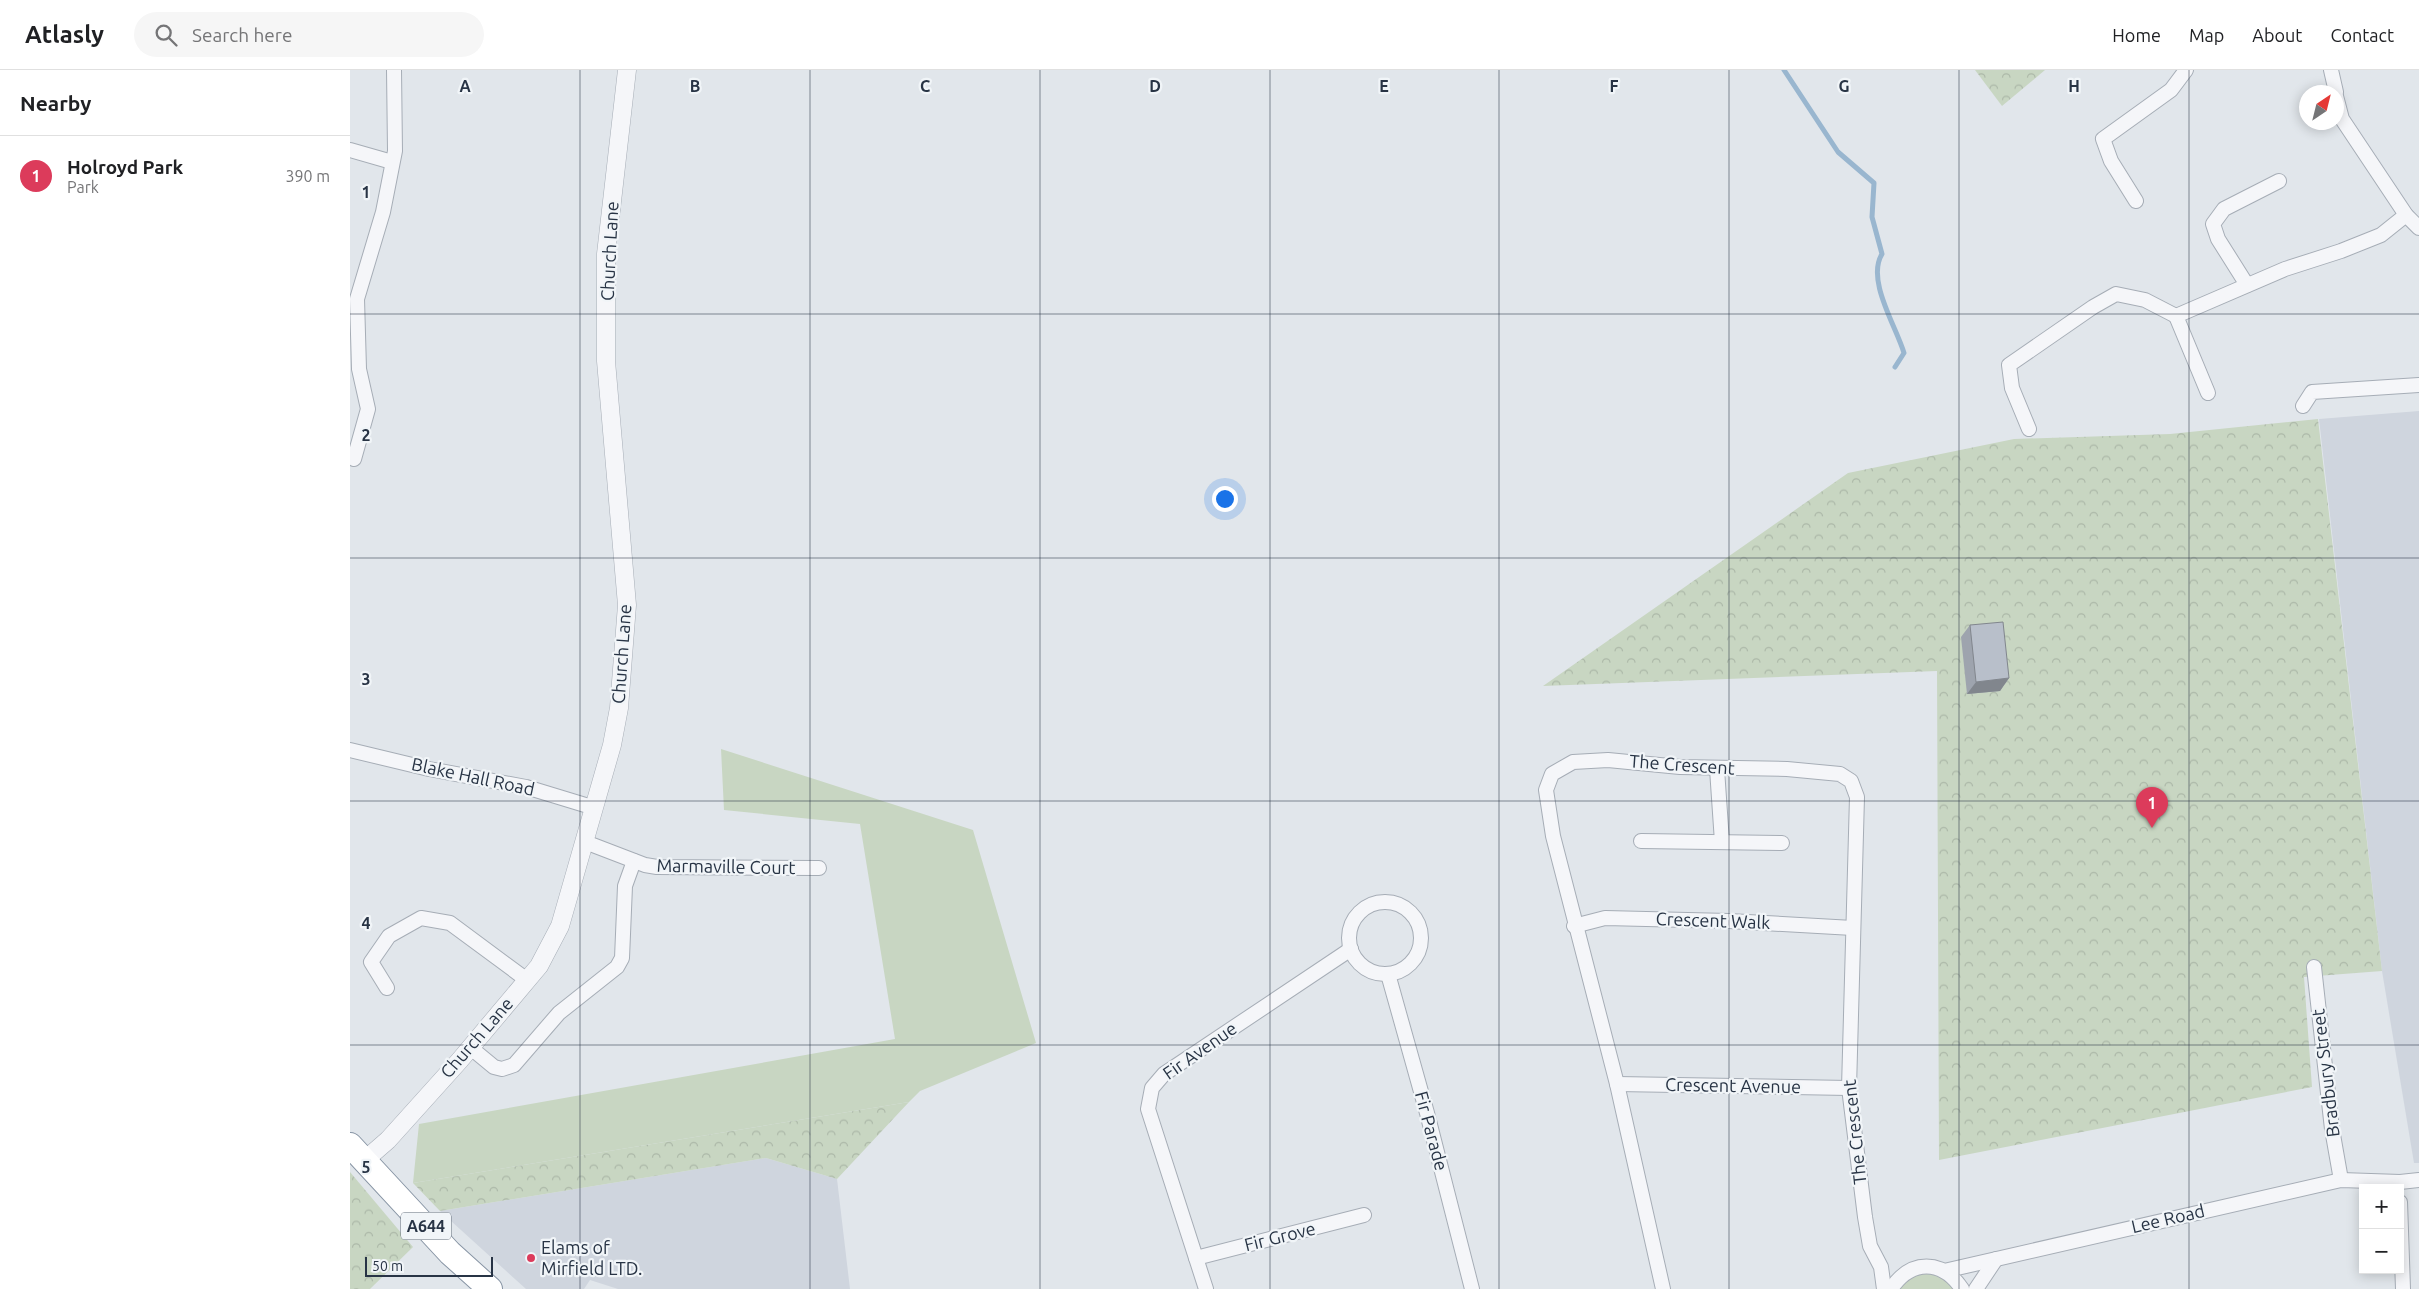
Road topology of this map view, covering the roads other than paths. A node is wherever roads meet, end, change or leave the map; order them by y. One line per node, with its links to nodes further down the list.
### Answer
1 (394, 70): 8 (street)
2 (627, 70): 22 (street, Church Lane)
3 (2186, 70): 10 (street)
4 (2331, 70): 5 (street)
5 (2334, 85)
6 (2344, 122): 11 (street)
7 (350, 150): 8 (street)
8 (392, 162): 19 (street)
9 (2279, 181): 13 (street)
10 (2136, 201)
11 (2406, 215): 12 (street); 13 (street)
12 (2419, 228)
13 (2247, 286): 14 (street)
14 (2176, 316): 16 (street); 18 (street)
15 (2419, 385): 17 (street)
16 (2208, 393)
17 (2303, 406)
18 (2029, 429)
19 (354, 459)
20 (350, 750): 22 (street, Blake Hall Road)
21 (1717, 769): 25 (street); 29 (street, The Crescent); 30 (street, The Crescent)
22 (595, 808): 24 (street, Church Lane)
23 (1641, 841): 25 (street)
24 (585, 842): 27 (street, Marmaville Court); 34 (street, Church Lane)
25 (1722, 842): 26 (street)
26 (1782, 843)
27 (634, 861): 28 (street, Marmaville Court); 36 (street, Marmaville Court)
28 (819, 868)
29 (1574, 926): 30 (street, Crescent Walk); 37 (street, The Crescent)
30 (1853, 928): 38 (street, The Crescent)
31 (1351, 949): 33 (street); 33 (street); 46 (street, Fir Avenue)
32 (2314, 967): 40 (street, Bradbury Street)
33 (1388, 974): 53 (street, Fir Parade)
34 (527, 980): 35 (street); 36 (street, Church Lane)
35 (387, 988)
36 (471, 1048): 39 (street, Church Lane)
37 (1617, 1084): 38 (street, Crescent Avenue); 54 (street, The Crescent)
38 (1849, 1088): 48 (street, The Crescent)
39 (357, 1153): 51 (highway, A644)
40 (2341, 1180): 42 (street, Lee Road); 47 (street, Lee Road)
41 (2419, 1180): 43 (street, Lee Road)
42 (2388, 1184)
43 (2404, 1184)
44 (1364, 1215): 46 (street, Fir Grove)
45 (2401, 1229): 58 (street)
46 (1196, 1258): 52 (street, Fir Avenue)
47 (1996, 1259): 49 (street, Lee Road); 57 (street)
48 (1881, 1267): 50 (street, The Crescent); 55 (street, The Crescent)
49 (1944, 1271): 50 (street, Lee Road); 56 (street)
50 (1894, 1284)
51 (490, 1289)
52 (1206, 1289)
53 (1472, 1289)
54 (1663, 1289)
55 (1884, 1289)
56 (1962, 1289)
57 (1976, 1289)
58 (2403, 1289)

